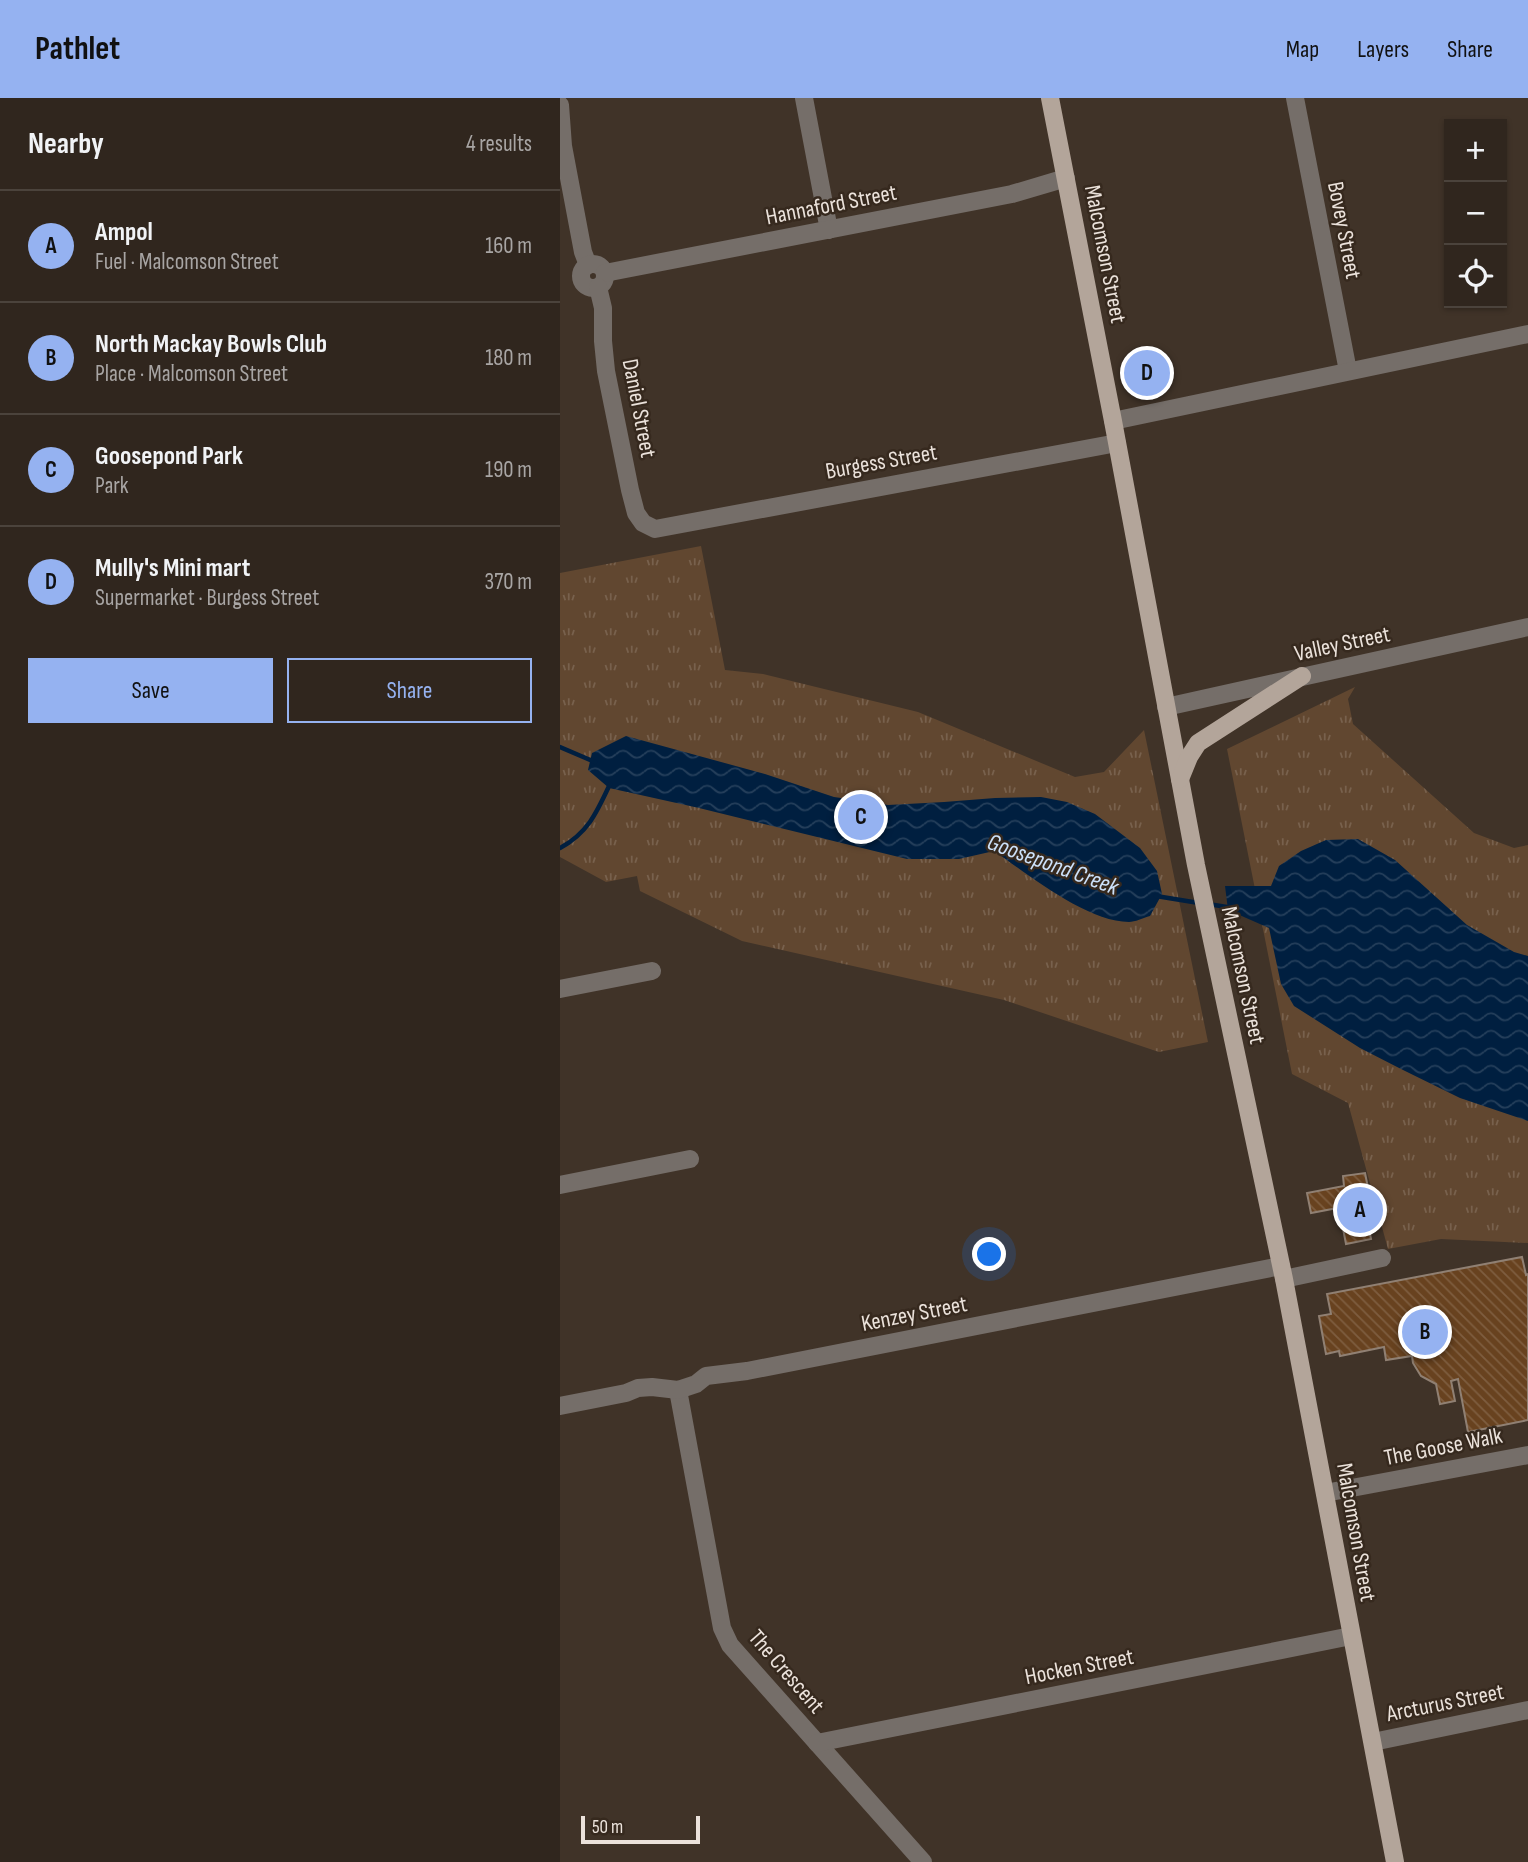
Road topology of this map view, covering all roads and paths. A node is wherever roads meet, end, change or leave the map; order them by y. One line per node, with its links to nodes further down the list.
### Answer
1 (804, 98): 6 (street)
2 (1050, 98): 5 (main road, Malcomson Street)
3 (1294, 98): 9 (street, Bovey Street)
4 (560, 105): 7 (street)
5 (1066, 177): 6 (street, Hannaford Street); 10 (main road, Malcomson Street)
6 (829, 230): 7 (street, Hannaford Street)
7 (601, 280): 12 (street, Daniel Street)
8 (1528, 334): 9 (street)
9 (1348, 371): 10 (street)
10 (1114, 421): 11 (main road, Malcomson Street)
11 (1117, 443): 12 (street, Burgess Street); 15 (main road, Malcomson Street)
12 (654, 529)
13 (1528, 627): 14 (street, Valley Street)
14 (1302, 676): 15 (street, Valley Street); 16 (main road)
15 (1166, 707): 16 (main road, Malcomson Street)
16 (1180, 781): 22 (main road, Malcomson Street)
17 (652, 971): 18 (street)
18 (560, 989)
19 (690, 1159): 20 (street)
20 (560, 1185)
21 (1382, 1258): 22 (street, Kenzey Street)
22 (1283, 1272): 23 (street, Kenzey Street); 26 (main road, Malcomson Street)
23 (678, 1390): 24 (street, Kenzey Street); 30 (street, The Crescent)
24 (560, 1406)
25 (1528, 1455): 26 (street, The Goose Walk)
26 (1325, 1493): 27 (main road, Malcomson Street)
27 (1351, 1636): 29 (main road, Malcomson Street); 30 (street, Hocken Street)
28 (1528, 1710): 29 (street, Arcturus Street)
29 (1373, 1742): 32 (main road, Malcomson Street)
30 (817, 1743): 31 (street, The Crescent)
31 (923, 1862)
32 (1395, 1862)

